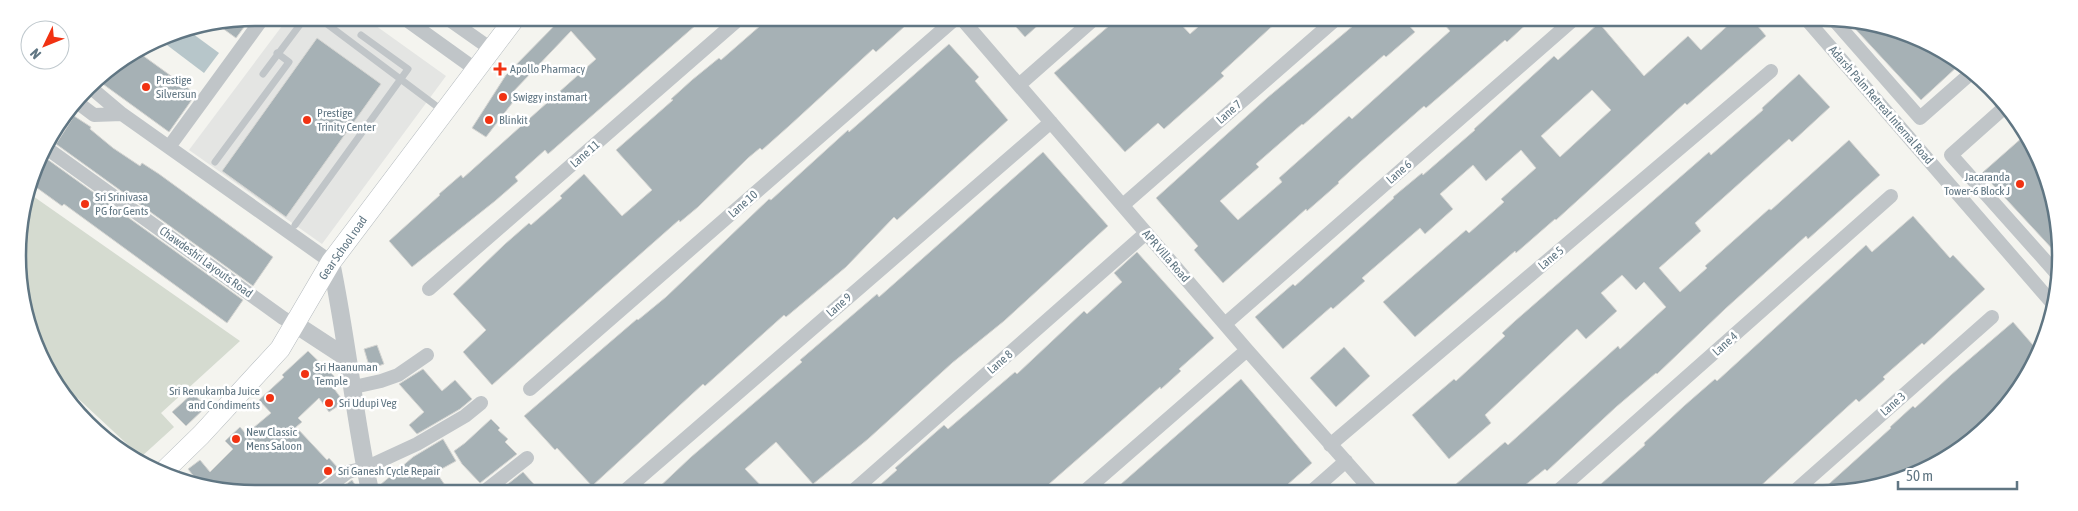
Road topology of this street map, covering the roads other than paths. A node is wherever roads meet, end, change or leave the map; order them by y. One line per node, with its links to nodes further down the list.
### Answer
1 (256, 26): 30 (street)
2 (299, 26): 17 (lane)
3 (330, 26): 22 (lane)
4 (415, 26): 18 (street)
5 (458, 26): 16 (street)
6 (508, 26): 16 (main road, Gear School road)
7 (731, 26): 39 (street, Lane 11)
8 (947, 26): 48 (street, Lane 10)
9 (968, 26): 23 (street, APR Villa Road)
10 (1086, 26): 23 (street)
11 (1328, 26): 34 (street, Lane 7)
12 (1566, 26): 43 (street, Lane 6)
13 (1812, 26): 40 (street, Adarsh Palm Retreat Internal Road)
14 (1840, 27): 21 (street)
15 (362, 35): 22 (lane)
16 (491, 49): 18 (main road, Gear School road)
17 (278, 53): 20 (lane); 32 (lane)
18 (475, 70): 27 (main road, Gear School road)
19 (1771, 71): 50 (street, Lane 5)
20 (263, 74)
21 (1966, 77)
22 (401, 80): 27 (lane); 35 (lane)
23 (1019, 84): 29 (street, APR Villa Road)
24 (95, 91): 28 (street)
25 (82, 106): 28 (street)
26 (2000, 111): 38 (street)
27 (443, 112): 37 (main road, Gear School road)
28 (122, 114): 30 (street)
29 (1051, 122): 34 (street, APR Villa Road); 58 (street, Lane 9)
30 (169, 147): 37 (street)
31 (51, 152): 42 (street, Chawdeshri Layouts Road)
32 (215, 162)
33 (1891, 196): 63 (street, Lane 4)
34 (1123, 205): 36 (street, APR Villa Road)
35 (295, 225)
36 (1146, 233): 43 (street, APR Villa Road); 59 (street, Lane 8)
37 (330, 262): 42 (main road, Gear School road); 46 (street)
38 (2051, 267)
39 (429, 289)
40 (2047, 298)
41 (1992, 317): 64 (street, Lane 3)
42 (295, 324): 46 (street); 53 (main road, Gear School road)
43 (1225, 324): 44 (street, APR Villa Road)
44 (1247, 350): 50 (street, APR Villa Road); 60 (street)
45 (427, 355): 47 (street)
46 (347, 358): 47 (street)
47 (354, 387): 54 (street)
48 (530, 389)
49 (481, 403): 54 (street)
50 (1330, 445): 52 (street, APR Villa Road)
51 (527, 458): 57 (street)
52 (1346, 461): 61 (street); 62 (street, APR Villa Road)
53 (168, 467)
54 (365, 468): 55 (street); 56 (street)
55 (332, 485)
56 (369, 485)
57 (493, 485)
58 (632, 485)
59 (861, 485)
60 (1093, 485)
61 (1320, 485)
62 (1366, 485)
63 (1566, 485)
64 (1803, 485)

